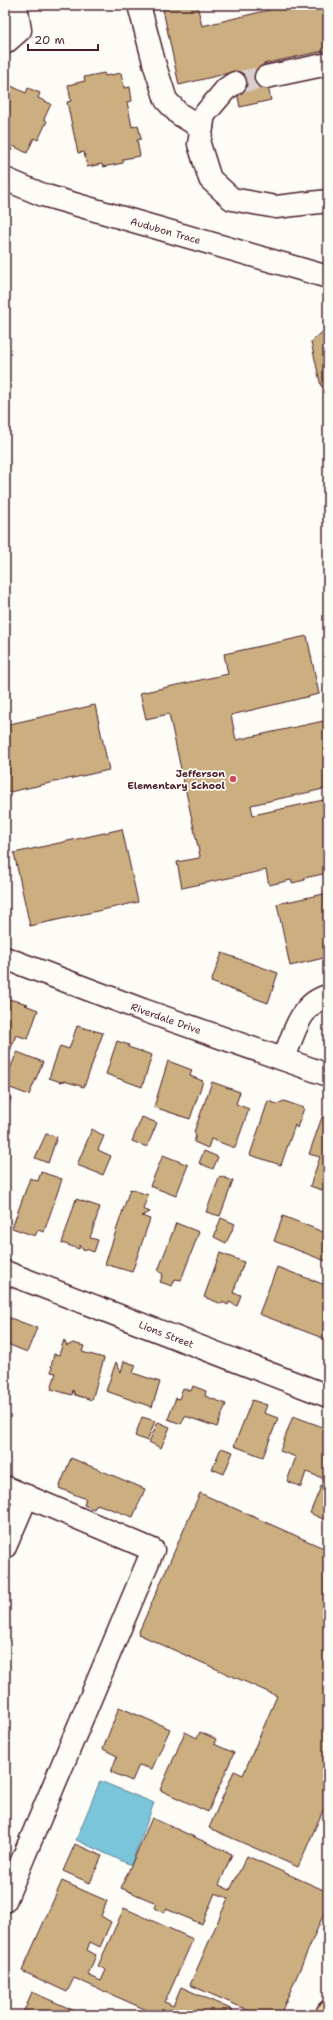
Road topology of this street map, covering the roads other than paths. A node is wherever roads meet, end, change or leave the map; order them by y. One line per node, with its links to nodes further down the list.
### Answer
1 (16, 5): 3 (street)
2 (139, 5): 7 (street)
3 (5, 43)
4 (328, 64): 5 (street)
5 (266, 77)
6 (235, 83): 7 (street)
7 (202, 128): 9 (street)
8 (5, 179): 10 (street, Audubon Trace)
9 (328, 200)
10 (328, 276)
11 (5, 958): 13 (street, Riverdale Drive)
12 (328, 996): 13 (street)
13 (284, 1059): 14 (street, Riverdale Drive)
14 (328, 1075)
15 (5, 1272): 16 (street, Lions Street)
16 (328, 1396)
17 (5, 1487): 18 (street)
18 (28, 1496): 19 (street); 20 (street)
19 (5, 1547)
20 (5, 1900)
21 (328, 2012): 22 (main road)
22 (327, 2015)

